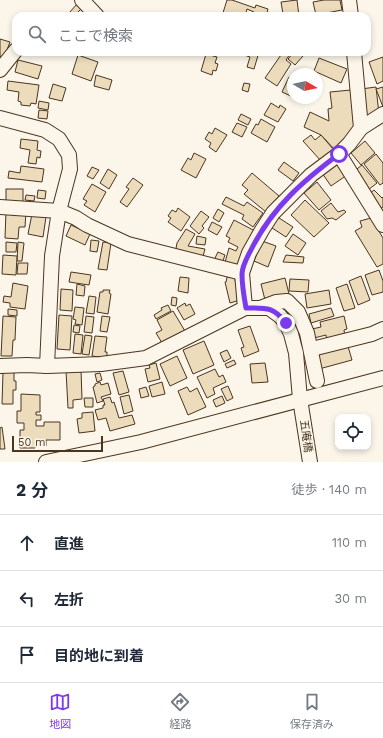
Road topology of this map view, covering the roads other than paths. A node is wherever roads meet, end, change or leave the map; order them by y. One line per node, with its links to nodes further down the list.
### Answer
1 (82, 0): 3 (street)
2 (349, 0): 4 (street)
3 (93, 12)
4 (350, 12)
5 (12, 55): 7 (street)
6 (354, 56): 10 (street)
7 (0, 70)
8 (383, 114): 10 (street)
9 (0, 118): 13 (street)
10 (361, 128): 11 (street)
11 (339, 154): 14 (street); 15 (street)
12 (0, 207): 13 (street)
13 (59, 211): 15 (street); 20 (street)
14 (383, 225)
15 (242, 273): 16 (street)
16 (252, 308): 18 (street); 20 (street); 23 (street, 五庵橋)
17 (383, 329): 18 (street)
18 (312, 349): 22 (street)
19 (0, 366): 20 (street)
20 (46, 366)
21 (383, 378): 23 (street)
22 (317, 381)
23 (301, 404): 24 (street); 25 (street, 五庵橋)
24 (46, 462)
25 (310, 462)

